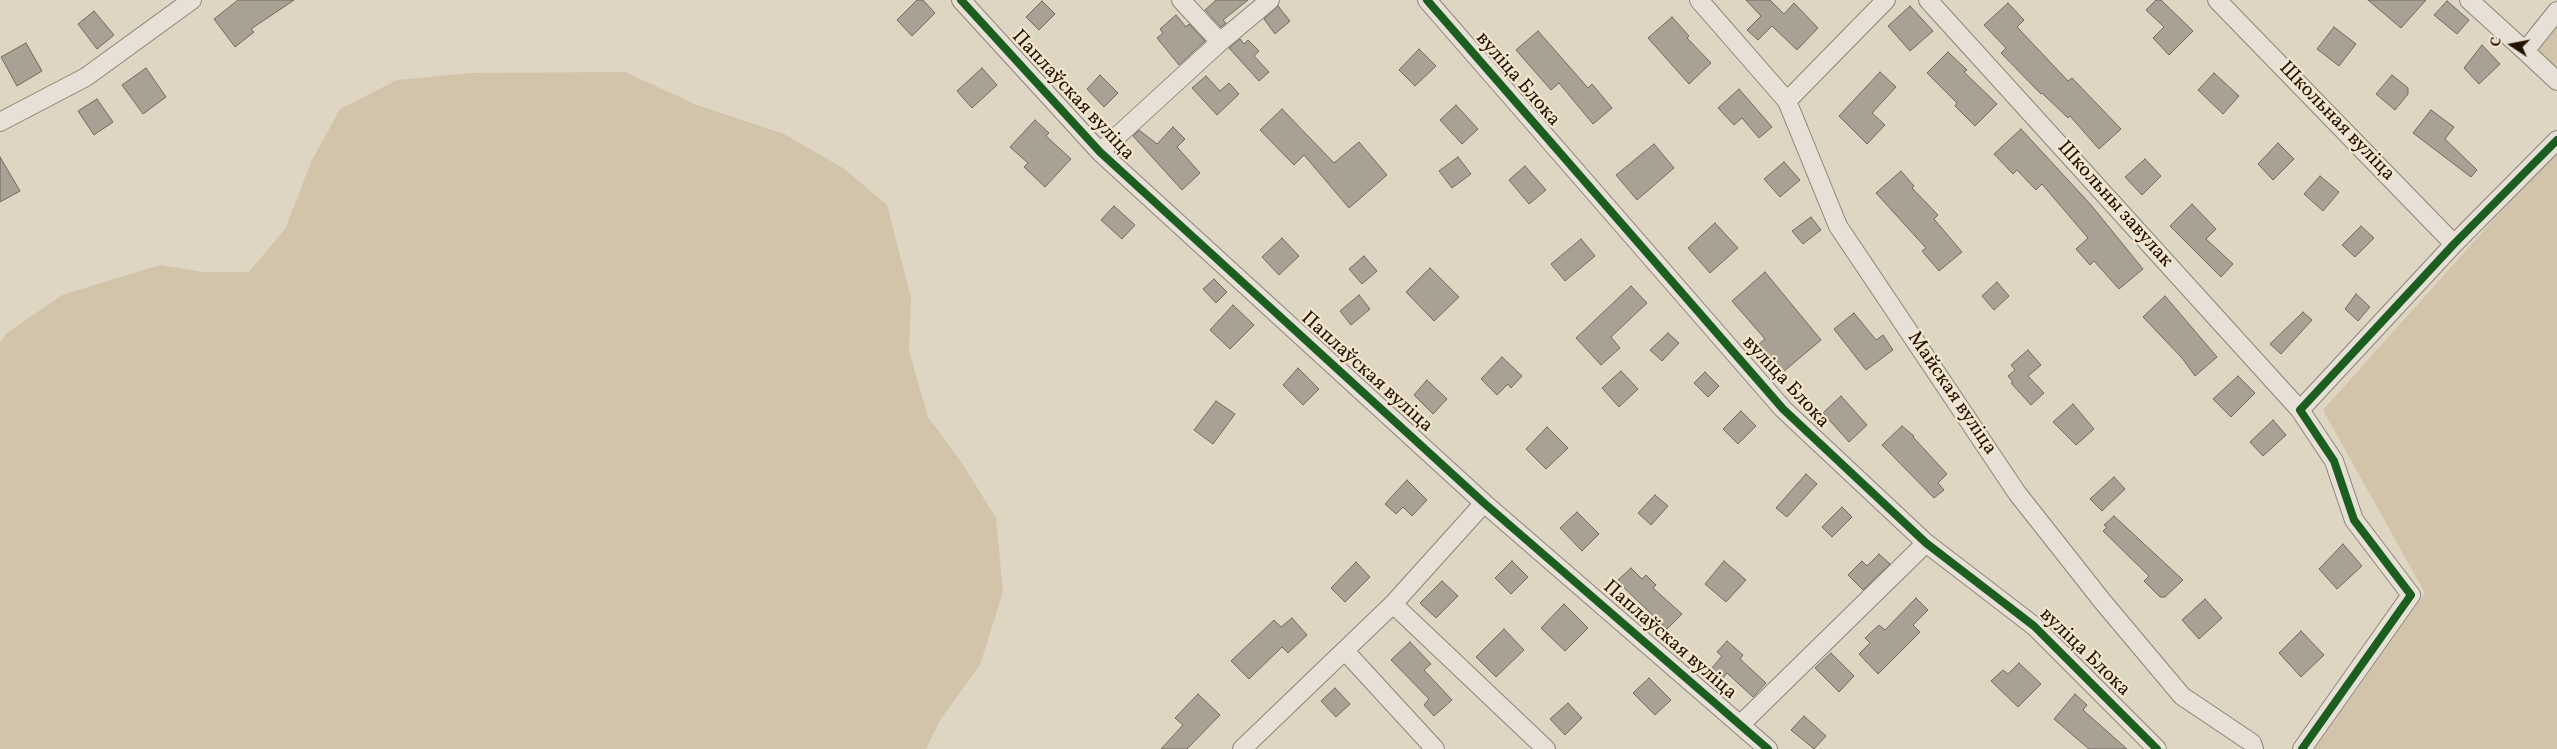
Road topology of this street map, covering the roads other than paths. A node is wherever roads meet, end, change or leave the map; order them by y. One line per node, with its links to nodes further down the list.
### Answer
1 (192, 0): 16 (street)
2 (961, 0): 18 (street, Паплаўская вуліца)
3 (1181, 0): 12 (street)
4 (1270, 0): 12 (street)
5 (1427, 0): 22 (street, вуліца Блока)
6 (1700, 0): 15 (street, Майская вуліца)
7 (1886, 0): 15 (street)
8 (1928, 0): 20 (street, Школьны завулак)
9 (2217, 0): 19 (street, Школьная вуліца)
10 (2469, 0): 13 (street)
11 (2557, 11): 13 (street)
12 (1220, 42): 18 (street)
13 (2525, 51): 14 (street)
14 (2557, 81)
15 (1787, 102): 31 (street, Майская вуліца)
16 (0, 122)
17 (2557, 140): 19 (street)
18 (1100, 152): 21 (street, Паплаўская вуліца)
19 (2454, 244): 20 (street)
20 (2300, 410): 32 (street, Школьны завулак)
21 (1484, 503): 23 (street); 25 (street, Паплаўская вуліца)
22 (1926, 543): 25 (street); 30 (street, вуліца Блока)
23 (1393, 604): 24 (street); 28 (street)
24 (1345, 651): 26 (street); 27 (street)
25 (1741, 724): 29 (street, Паплаўская вуліца)
26 (1242, 749)
27 (1435, 749)
28 (1546, 749)
29 (1768, 749)
30 (2158, 749)
31 (2254, 749)
32 (2302, 749)

